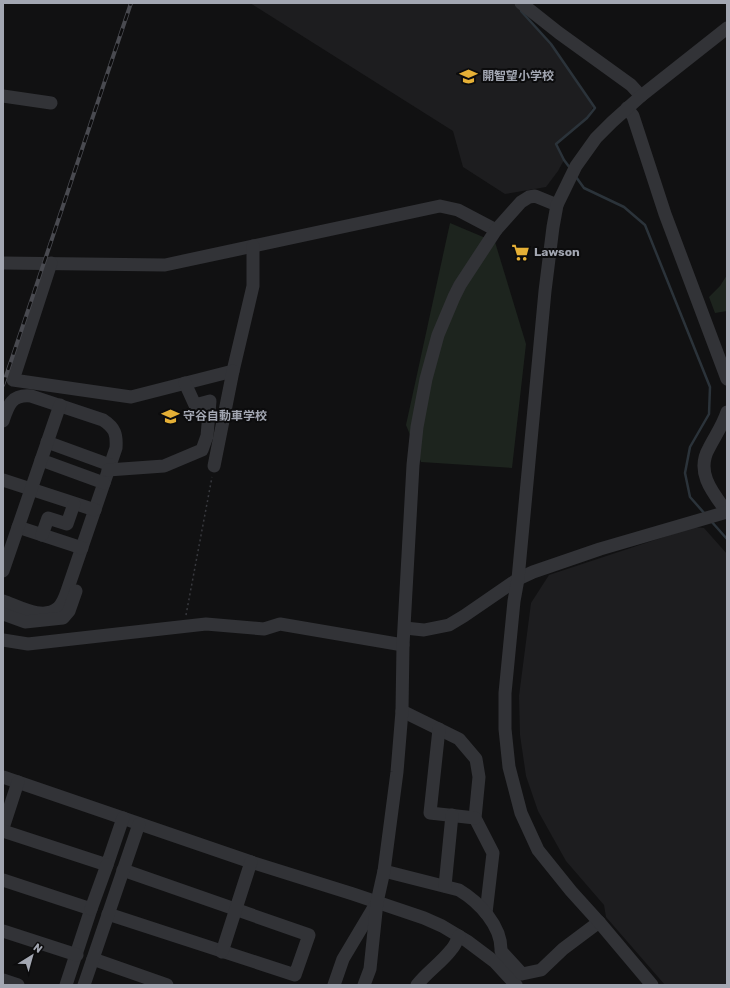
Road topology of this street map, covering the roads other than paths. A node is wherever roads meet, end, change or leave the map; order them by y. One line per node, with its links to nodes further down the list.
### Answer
1 (521, 3): 4 (street)
2 (727, 28): 4 (street)
3 (3, 96): 5 (street)
4 (641, 96): 6 (street)
5 (51, 103)
6 (627, 108): 7 (street); 13 (street)
7 (557, 205): 8 (street); 31 (street)
8 (496, 230): 9 (street); 34 (street)
9 (253, 246): 11 (street); 12 (street)
10 (3, 263): 11 (street)
11 (51, 264): 14 (street)
12 (233, 371): 14 (street); 20 (street)
13 (727, 379)
14 (185, 383): 21 (street)
15 (60, 405): 17 (street); 18 (street); 21 (street)
16 (727, 412): 26 (street)
17 (3, 421)
18 (47, 442): 19 (street); 21 (street)
19 (41, 460): 21 (street); 23 (street)
20 (214, 466)
21 (107, 473): 25 (street)
22 (3, 480): 23 (street)
23 (31, 490): 24 (street); 27 (street)
24 (74, 504): 25 (street); 28 (street)
25 (95, 510): 29 (street)
26 (718, 514): 31 (street)
27 (18, 527): 28 (street); 30 (street)
28 (42, 535): 29 (street)
29 (86, 548): 32 (street); 33 (street)
30 (3, 571)
31 (518, 579): 34 (street); 58 (street)
32 (3, 601)
33 (3, 614)
34 (405, 628): 36 (street)
35 (3, 640): 36 (street)
36 (403, 645): 37 (street)
37 (402, 711): 38 (street); 50 (street)
38 (439, 729): 41 (street); 43 (street)
39 (3, 777): 40 (street)
40 (18, 782): 42 (street); 45 (street)
41 (452, 815): 43 (street); 52 (street)
42 (123, 818): 44 (street); 48 (street)
43 (475, 818): 56 (street)
44 (138, 824): 47 (street); 49 (street)
45 (3, 828)
46 (3, 831): 48 (street)
47 (251, 862): 53 (street); 55 (street)
48 (107, 865): 54 (street)
49 (123, 870): 55 (street); 57 (street)
50 (384, 871): 52 (street); 53 (street)
51 (3, 880): 54 (street)
52 (445, 886): 56 (street)
53 (376, 902): 60 (street); 70 (street); 71 (street)
54 (92, 909): 62 (street)
55 (236, 910): 61 (street); 61 (street)
56 (486, 913): 58 (street)
57 (108, 914): 61 (street); 63 (street)
58 (599, 922): 73 (street)
59 (3, 930): 62 (street)
60 (459, 936): 65 (street); 72 (street)
61 (222, 952)
62 (77, 955): 67 (street)
63 (93, 959): 68 (street); 69 (street)
64 (3, 980): 66 (street)
65 (509, 983)
66 (18, 985)
67 (66, 985)
68 (84, 985)
69 (167, 985)
70 (334, 985)
71 (364, 985)
72 (417, 985)
73 (652, 985)

